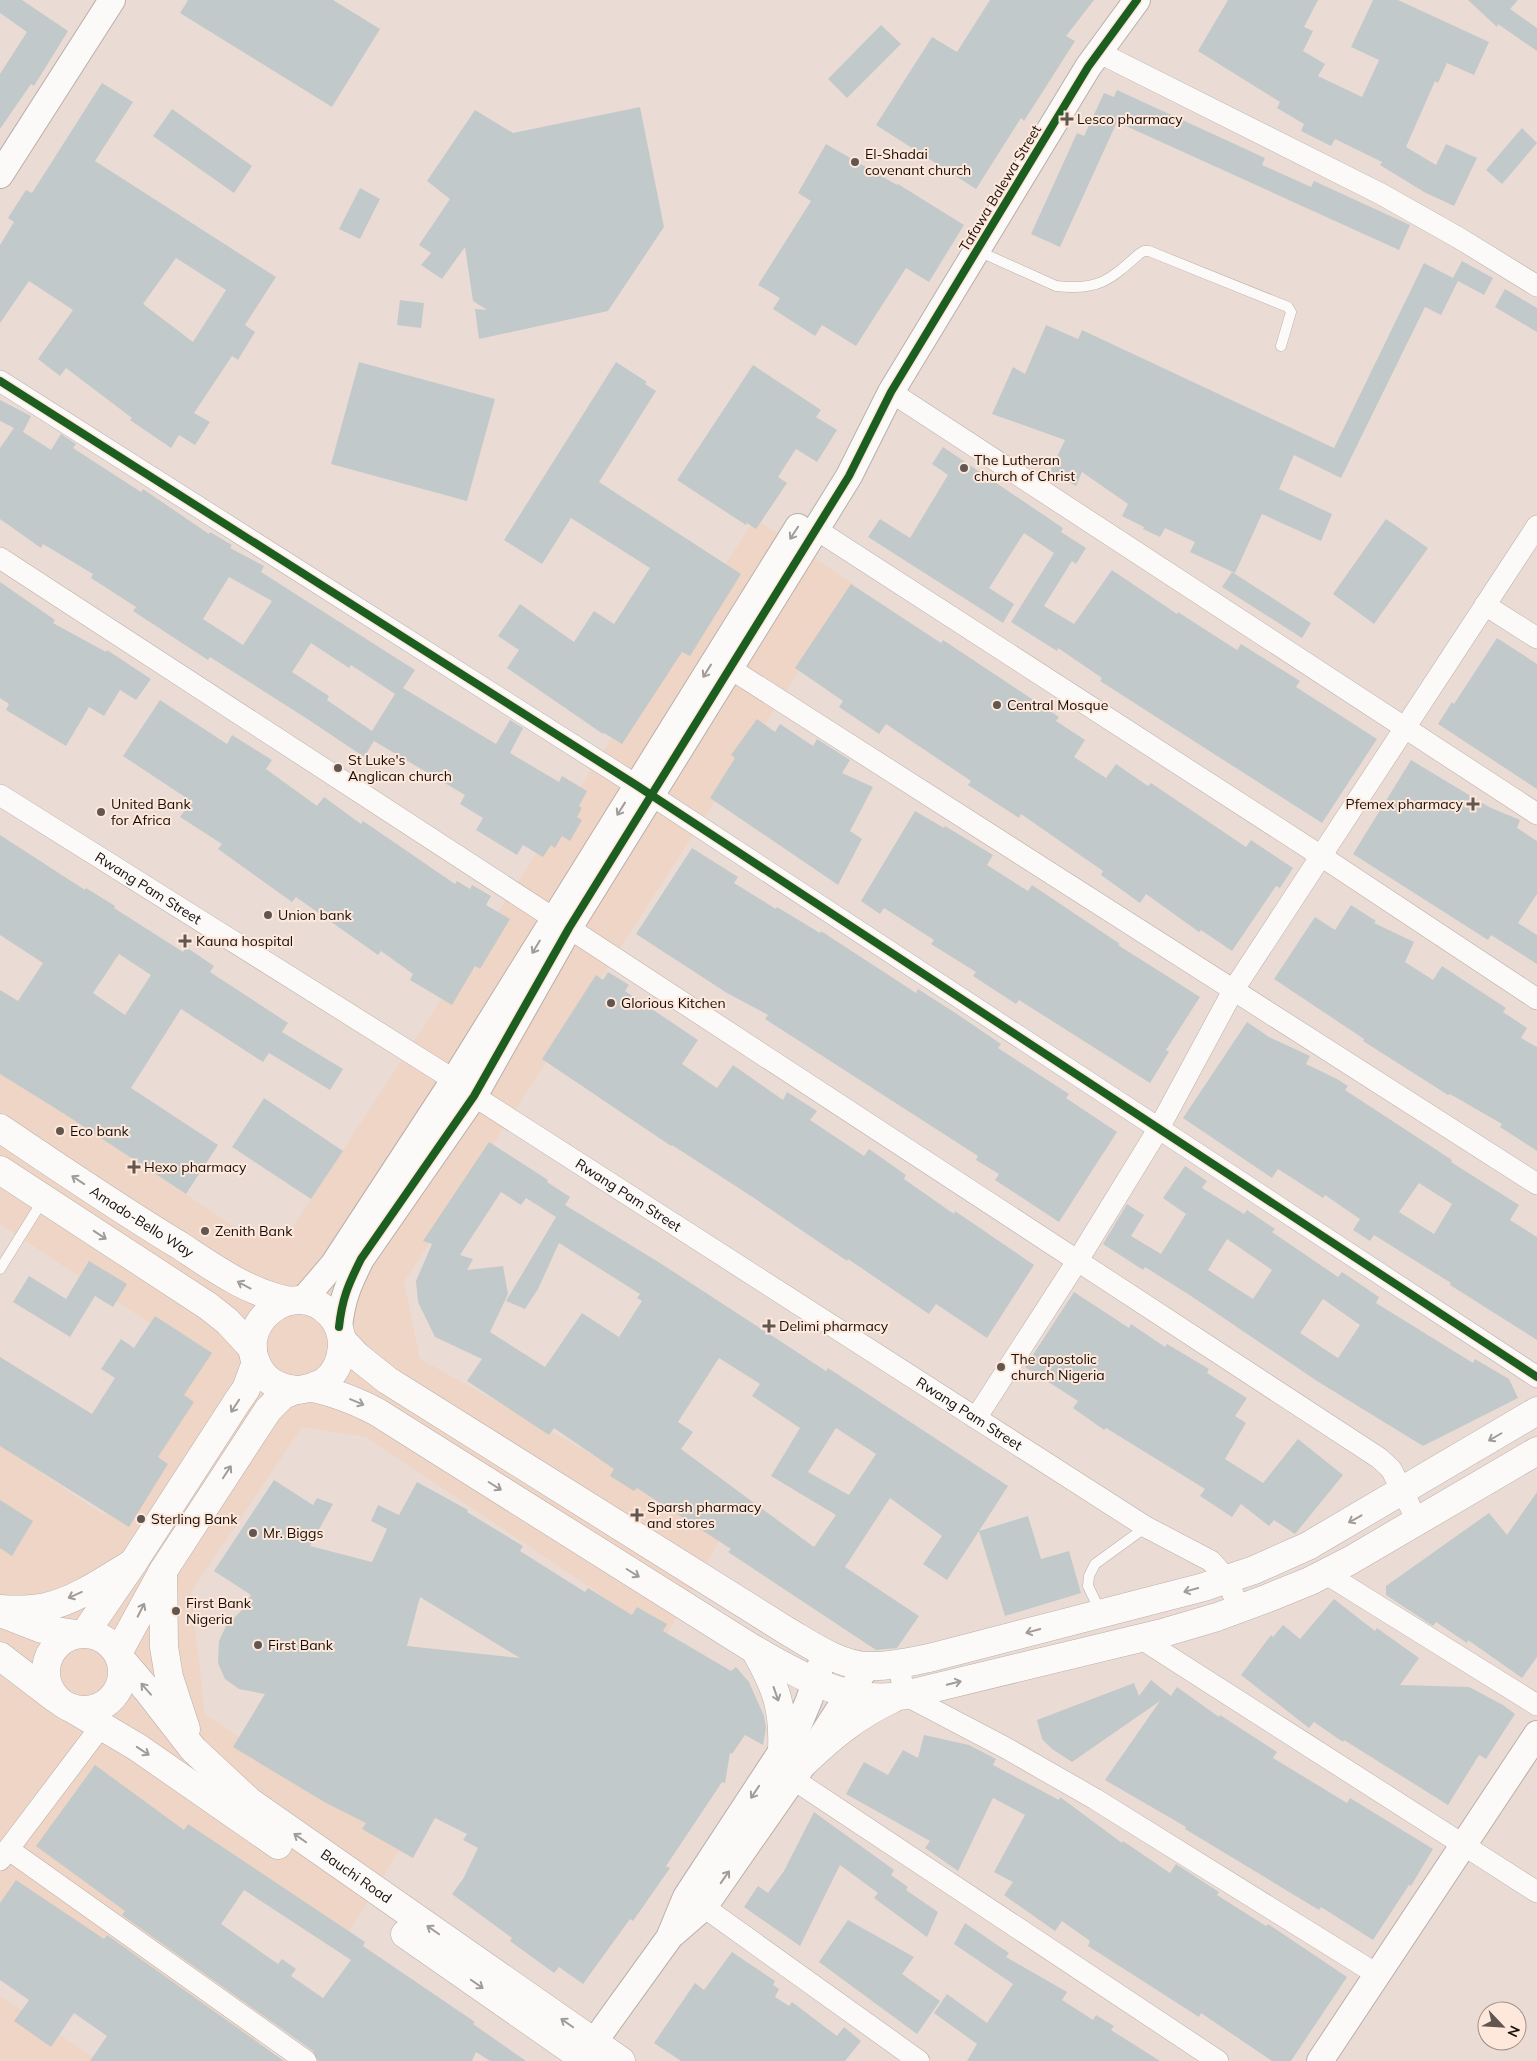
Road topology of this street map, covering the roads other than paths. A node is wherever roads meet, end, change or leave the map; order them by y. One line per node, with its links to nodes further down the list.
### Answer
1 (112, 0): 4 (street)
2 (1137, 0): 3 (street, Tafawa Balewa Street)
3 (1098, 52): 5 (street, Tafawa Balewa Street); 6 (street)
4 (0, 175)
5 (977, 251): 7 (lane); 9 (street, Tafawa Balewa Street)
6 (1537, 286)
7 (1281, 346)
8 (0, 381): 17 (street)
9 (891, 392): 11 (street); 16 (street); 17 (street, one-way to 17)
10 (1537, 526): 13 (street)
11 (817, 530): 15 (street); 20 (street)
12 (0, 558): 21 (street)
13 (1485, 605): 14 (street); 16 (street)
14 (1537, 638)
15 (731, 668): 17 (street); 22 (street)
16 (1405, 727): 19 (street); 20 (street)
17 (644, 791): 21 (street); 26 (street)
18 (0, 795): 24 (street, Rwang Pam Street)
19 (1537, 814)
20 (1320, 856): 22 (street); 23 (street)
21 (561, 923): 24 (street); 30 (street)
22 (1234, 989): 26 (street); 28 (street)
23 (1537, 999)
24 (464, 1088): 32 (street); 33 (street); 38 (street, Rwang Pam Street)
25 (0, 1128): 32 (main road, Amado-Bello Way, one-way to 25)
26 (1159, 1128): 30 (street); 35 (street)
27 (0, 1170): 29 (main road)
28 (1537, 1184)
29 (44, 1199): 31 (lane); 34 (main road, one-way to 34)
30 (1078, 1260): 38 (street); 40 (street)
31 (0, 1269)
32 (297, 1300): 33 (main road); 34 (main road)
33 (340, 1334): 36 (main road); 53 (main road)
34 (255, 1355): 36 (main road); 43 (main road, one-way to 43)
35 (1537, 1377)
36 (303, 1389): 44 (main road, one-way to 36); 52 (main road, one-way to 52)
37 (1537, 1412): 40 (main road, one-way to 40)
38 (976, 1418): 42 (street, Rwang Pam Street)
39 (1537, 1450): 41 (main road)
40 (1402, 1491): 41 (street); 46 (main road, one-way to 46)
41 (1418, 1520): 45 (main road)
42 (1146, 1527): 46 (street, Rwang Pam Street); 49 (lane)
43 (133, 1563): 48 (main road, one-way to 48); 50 (main road)
44 (163, 1571): 55 (main road, one-way to 44); 65 (main road)
45 (1325, 1573): 47 (main road); 62 (street)
46 (1227, 1579): 47 (street, Rwang Pam Street); 49 (main road, one-way to 49)
47 (1239, 1609): 51 (main road)
48 (0, 1611): 50 (main road)
49 (1101, 1613): 56 (main road, one-way to 56)
50 (80, 1634): 55 (main road); 61 (main road)
51 (1140, 1638): 60 (main road, one-way to 51); 67 (street)
52 (754, 1650): 58 (main road); 66 (main road, one-way to 66)
53 (825, 1653): 57 (main road); 58 (street)
54 (0, 1656): 61 (main road, Bauchi Road)
55 (119, 1656): 61 (main road); 65 (main road, Bauchi Road, one-way to 55)
56 (898, 1664): 57 (main road); 60 (street)
57 (866, 1666): 59 (street)
58 (816, 1682): 59 (main road); 66 (street)
59 (849, 1694): 60 (main road); 66 (street)
60 (900, 1696): 66 (main road); 71 (street)
61 (64, 1704): 63 (main road, Bauchi Road)
62 (1537, 1705)
63 (102, 1726): 68 (street); 72 (main road, Bauchi Road, one-way to 72)
64 (1537, 1734): 67 (street)
65 (193, 1749): 72 (main road, Bauchi Road, one-way to 65)
66 (794, 1764): 70 (street); 76 (street)
67 (1463, 1846): 69 (street); 71 (street)
68 (4, 1855): 73 (street)
69 (1537, 1892)
70 (695, 1902): 72 (street); 75 (street)
71 (1378, 1975): 77 (street)
72 (586, 2056): 74 (main road, Bauchi Road)
73 (306, 2061)
74 (621, 2061)
75 (918, 2061)
76 (1218, 2061)
77 (1320, 2061)

